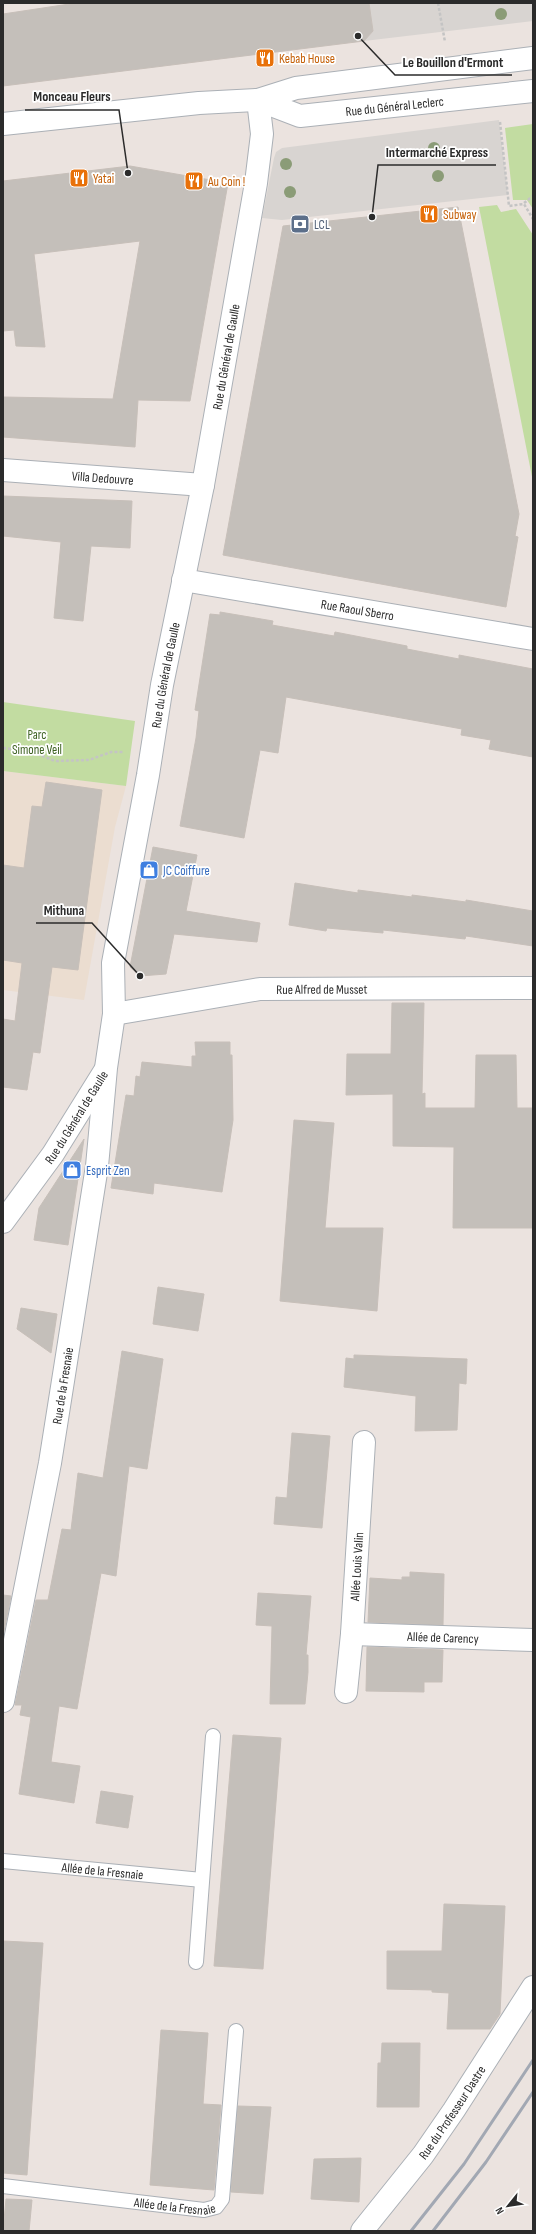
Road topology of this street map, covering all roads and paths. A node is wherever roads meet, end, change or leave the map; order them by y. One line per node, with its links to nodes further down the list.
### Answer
1 (438, 3): 2 (path)
2 (445, 42)
3 (533, 58): 5 (street, Rue du Général Leclerc)
4 (533, 91): 5 (street, Rue du Général Leclerc)
5 (258, 100): 7 (street, Rue du Général Leclerc); 12 (street, Rue du Général de Gaulle)
6 (499, 120): 9 (path)
7 (3, 124)
8 (533, 196): 9 (path)
9 (524, 204): 10 (path)
10 (533, 219)
11 (3, 470): 12 (street, Villa Dedouvre)
12 (203, 485): 13 (street, Rue du Général de Gaulle)
13 (182, 580): 14 (street, Rue Raoul Sberro); 18 (street, Rue du Général de Gaulle)
14 (533, 639)
15 (3, 748): 16 (path)
16 (127, 752)
17 (533, 988): 18 (street, Rue Alfred de Musset)
18 (114, 1014): 19 (street, Rue du Général de Gaulle)
19 (106, 1068): 20 (street, Rue du Général de Gaulle); 25 (street, Rue de la Fresnaie)
20 (3, 1222)
21 (364, 1442): 22 (street, Allée Louis Valin)
22 (352, 1634): 23 (street, Allée de Carency); 24 (street, Allée Louis Valin)
23 (533, 1640)
24 (346, 1692)
25 (3, 1701)
26 (213, 1736): 28 (lane)
27 (3, 1861): 28 (lane, Allée de la Fresnaie)
28 (202, 1880): 29 (lane)
29 (196, 1962)
30 (533, 1987): 33 (street, Rue du Professeur Dastre)
31 (236, 2032): 32 (lane, Allée de la Fresnaie)
32 (3, 2186)
33 (362, 2231)

